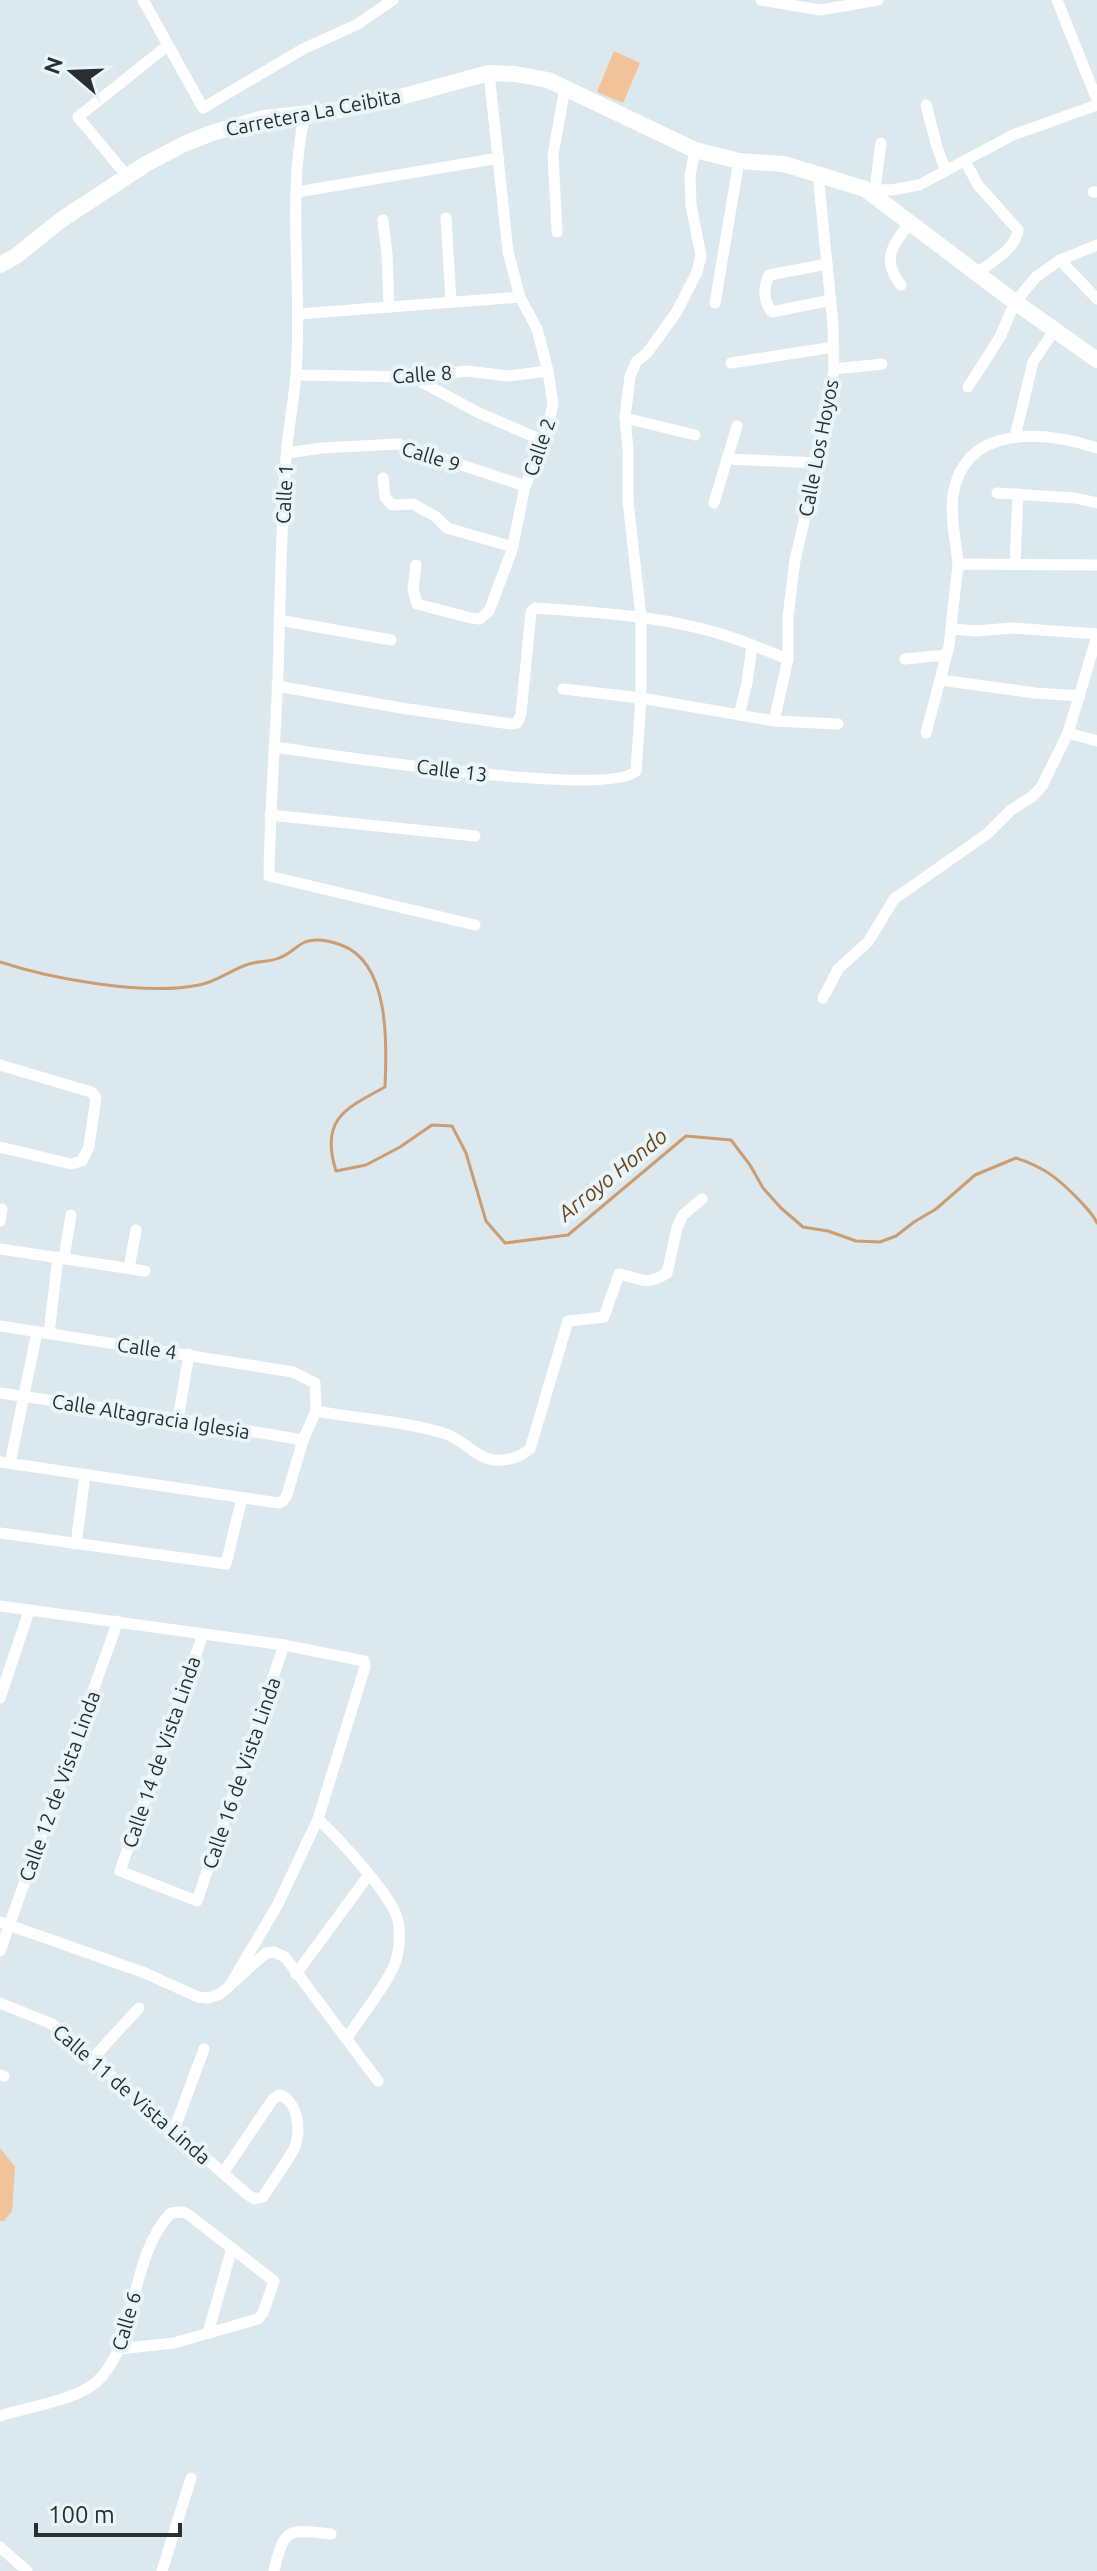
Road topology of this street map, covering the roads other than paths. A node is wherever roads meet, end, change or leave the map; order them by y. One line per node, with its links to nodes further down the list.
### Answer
1 (143, 0): 7 (street)
2 (393, 0): 7 (street)
3 (761, 0): 6 (street)
4 (878, 0): 6 (street)
5 (1057, 0): 10 (street)
6 (783, 1)
7 (167, 46): 20 (street)
8 (489, 73): 9 (street, Carretera La Ceibita); 12 (street, Carretera La Ceibita); 15 (street, Calle 2)
9 (565, 88): 14 (street, Carretera La Ceibita); 26 (street)
10 (1097, 102): 17 (street)
11 (926, 105): 18 (street)
12 (305, 113): 20 (street, Carretera La Ceibita); 22 (street, Calle 1)
13 (881, 143): 21 (street)
14 (695, 150): 16 (street, Carretera La Ceibita); 51 (street)
15 (499, 158): 22 (street); 33 (street, Calle 2)
16 (739, 161): 19 (street, Carretera La Ceibita); 38 (street)
17 (965, 161): 18 (street); 31 (street)
18 (946, 171): 21 (street)
19 (818, 174): 21 (street, Carretera La Ceibita); 29 (street, Calle Los Hoyos)
20 (127, 176): 30 (street, Carretera La Ceibita)
21 (870, 189): 25 (street, Carretera La Ceibita)
22 (297, 192): 40 (street, Calle 1)
23 (446, 218): 36 (street)
24 (383, 220): 39 (street)
25 (910, 223): 31 (street, Carretera La Ceibita); 32 (street)
26 (557, 232)
27 (1097, 245): 28 (street)
28 (1060, 260): 34 (street); 37 (street)
29 (827, 264): 35 (street, Calle Los Hoyos); 35 (street)
30 (0, 265)
31 (977, 273): 37 (street, Carretera La Ceibita)
32 (901, 285)
33 (520, 297): 36 (street); 47 (street, Calle 2)
34 (1097, 299)
35 (831, 300): 42 (street, Calle Los Hoyos)
36 (451, 301): 39 (street)
37 (1015, 302): 41 (street, Carretera La Ceibita); 50 (street)
38 (715, 303)
39 (389, 307): 40 (street)
40 (298, 314): 48 (street, Calle 1)
41 (1055, 329): 43 (street, Carretera La Ceibita); 54 (street)
42 (834, 347): 44 (street); 46 (street, Calle Los Hoyos)
43 (1097, 360)
44 (731, 363)
45 (882, 364): 46 (street)
46 (834, 369): 59 (street, Calle Los Hoyos)
47 (548, 371): 49 (street, Calle 8); 55 (street, Calle 2)
48 (296, 375): 49 (street, Calle 8); 57 (street, Calle 1)
49 (413, 377): 55 (street)
50 (968, 387)
51 (625, 418): 53 (street); 71 (street)
52 (737, 426): 58 (street)
53 (695, 435)
54 (1015, 437): 56 (street); 67 (street)
55 (544, 441): 61 (street, Calle 2)
56 (1097, 448)
57 (287, 453): 61 (street, Calle 9); 72 (street, Calle 1)
58 (727, 459): 59 (street); 64 (street)
59 (818, 463): 78 (street, Calle Los Hoyos)
60 (383, 478): 66 (street)
61 (525, 486): 66 (street, Calle 2)
62 (997, 493): 63 (street)
63 (1018, 494): 65 (street); 68 (street)
64 (714, 503)
65 (1097, 503)
66 (513, 547): 69 (street, Calle 2)
67 (958, 564): 68 (street); 73 (street)
68 (1015, 564): 70 (street)
69 (416, 565)
70 (1097, 565)
71 (641, 617): 76 (street); 81 (street); 84 (street)
72 (279, 620): 75 (street); 81 (street, Calle 1)
73 (952, 629): 74 (street); 77 (street)
74 (1097, 635): 83 (street)
75 (391, 640)
76 (752, 645): 78 (street); 85 (street)
77 (946, 655): 79 (street); 80 (street)
78 (788, 659): 86 (street, Calle Los Hoyos)
79 (905, 659)
80 (940, 680): 83 (street); 88 (street)
81 (277, 686): 91 (street, Calle 1)
82 (563, 689): 84 (street)
83 (1080, 696): 89 (street)
84 (641, 698): 85 (street); 91 (street, Calle 13)
85 (739, 715): 86 (street)
86 (774, 721): 87 (street)
87 (838, 724)
88 (926, 733)
89 (1068, 733): 90 (street); 95 (street)
90 (1097, 741)
91 (274, 747): 92 (street, Calle 1)
92 (270, 815): 93 (street); 94 (street, Calle 1)
93 (475, 836)
94 (475, 925)
95 (823, 998)
96 (0, 1065): 97 (street)
97 (0, 1147)
98 (702, 1199): 112 (street)
99 (2, 1209): 101 (street)
100 (71, 1215): 104 (street)
101 (0, 1221)
102 (136, 1230): 105 (street)
103 (0, 1249): 104 (street)
104 (61, 1257): 105 (street); 108 (street)
105 (129, 1268): 106 (street)
106 (145, 1271)
107 (0, 1326): 108 (street, Calle 4)
108 (43, 1333): 109 (street, Calle 4); 111 (street)
109 (189, 1354): 112 (street, Calle 4); 113 (street)
110 (0, 1393): 111 (street, Calle Altagracia Iglesia)
111 (23, 1397): 113 (street, Calle Altagracia Iglesia); 115 (street)
112 (316, 1411): 114 (street)
113 (178, 1419): 114 (street, Calle Altagracia Iglesia)
114 (303, 1440): 117 (street)
115 (5, 1463): 116 (street)
116 (85, 1475): 117 (street); 119 (street)
117 (242, 1498): 119 (street)
118 (0, 1533): 119 (street)
119 (76, 1544)
120 (0, 1606): 121 (street)
121 (29, 1611): 122 (street); 125 (street)
122 (118, 1621): 123 (street); 129 (street, Calle 12 de Vista Linda)
123 (203, 1634): 124 (street); 128 (street, Calle 14 de Vista Linda)
124 (284, 1645): 126 (street); 128 (street, Calle 16 de Vista Linda)
125 (0, 1698)
126 (318, 1819): 127 (street); 132 (street)
127 (368, 1876): 131 (street); 135 (street)
128 (197, 1901)
129 (5, 1924): 130 (street, Calle 12 de Vista Linda); 132 (street)
130 (0, 1951)
131 (296, 1974): 132 (street); 135 (street)
132 (229, 1987)
133 (0, 2003): 137 (street, Calle 11 de Vista Linda)
134 (139, 2008): 137 (street)
135 (347, 2038): 138 (street)
136 (204, 2049): 139 (street)
137 (92, 2059): 139 (street, Calle 11 de Vista Linda)
138 (378, 2081)
139 (174, 2130): 140 (street, Calle 11 de Vista Linda)
140 (223, 2173): 140 (street, Calle 11 de Vista Linda)
141 (232, 2248): 142 (street); 142 (street); 143 (street, Calle 6)
142 (208, 2333): 143 (street)
143 (119, 2349): 144 (street, Calle 6)
144 (0, 2416)
145 (191, 2478): 149 (street)
146 (331, 2534): 150 (street)
147 (0, 2547): 148 (street)
148 (22, 2569)
149 (162, 2571)
150 (274, 2571)

